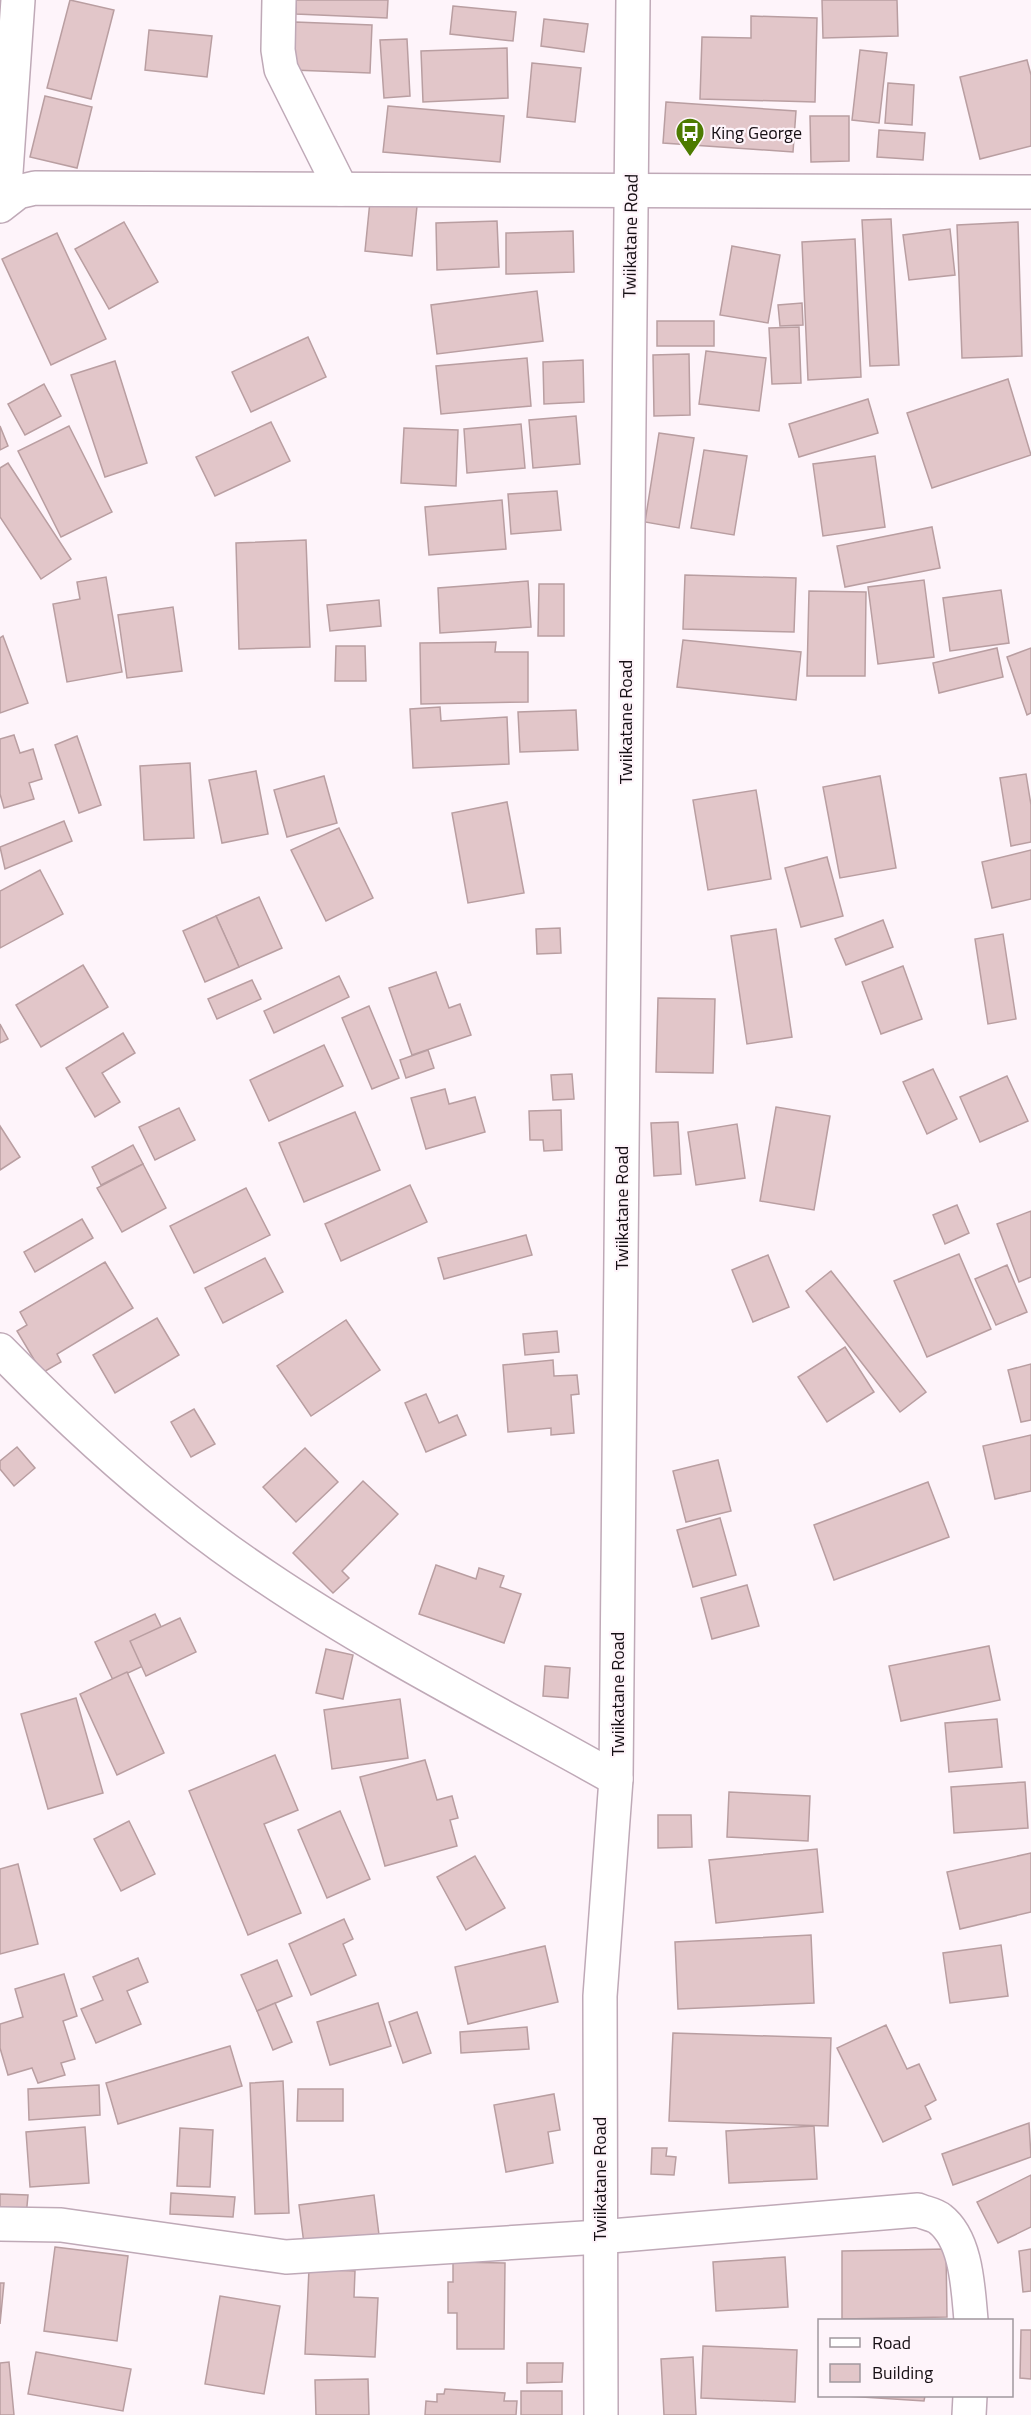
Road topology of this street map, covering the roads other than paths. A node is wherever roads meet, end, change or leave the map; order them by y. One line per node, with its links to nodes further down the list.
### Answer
1 (279, 0): 4 (street)
2 (633, 0): 5 (street, Twiikatane Road)
3 (11, 12): 7 (street)
4 (341, 189): 5 (street); 7 (street)
5 (630, 192): 6 (street); 9 (street, Twiikatane Road)
6 (1031, 192)
7 (2, 204)
8 (0, 1350): 9 (street)
9 (616, 1779): 11 (street, Twiikatane Road)
10 (0, 2224): 11 (street)
11 (599, 2237): 12 (street); 14 (street, Twiikatane Road)
12 (971, 2319)
13 (970, 2397): 15 (street)
14 (601, 2415)
15 (969, 2415)

